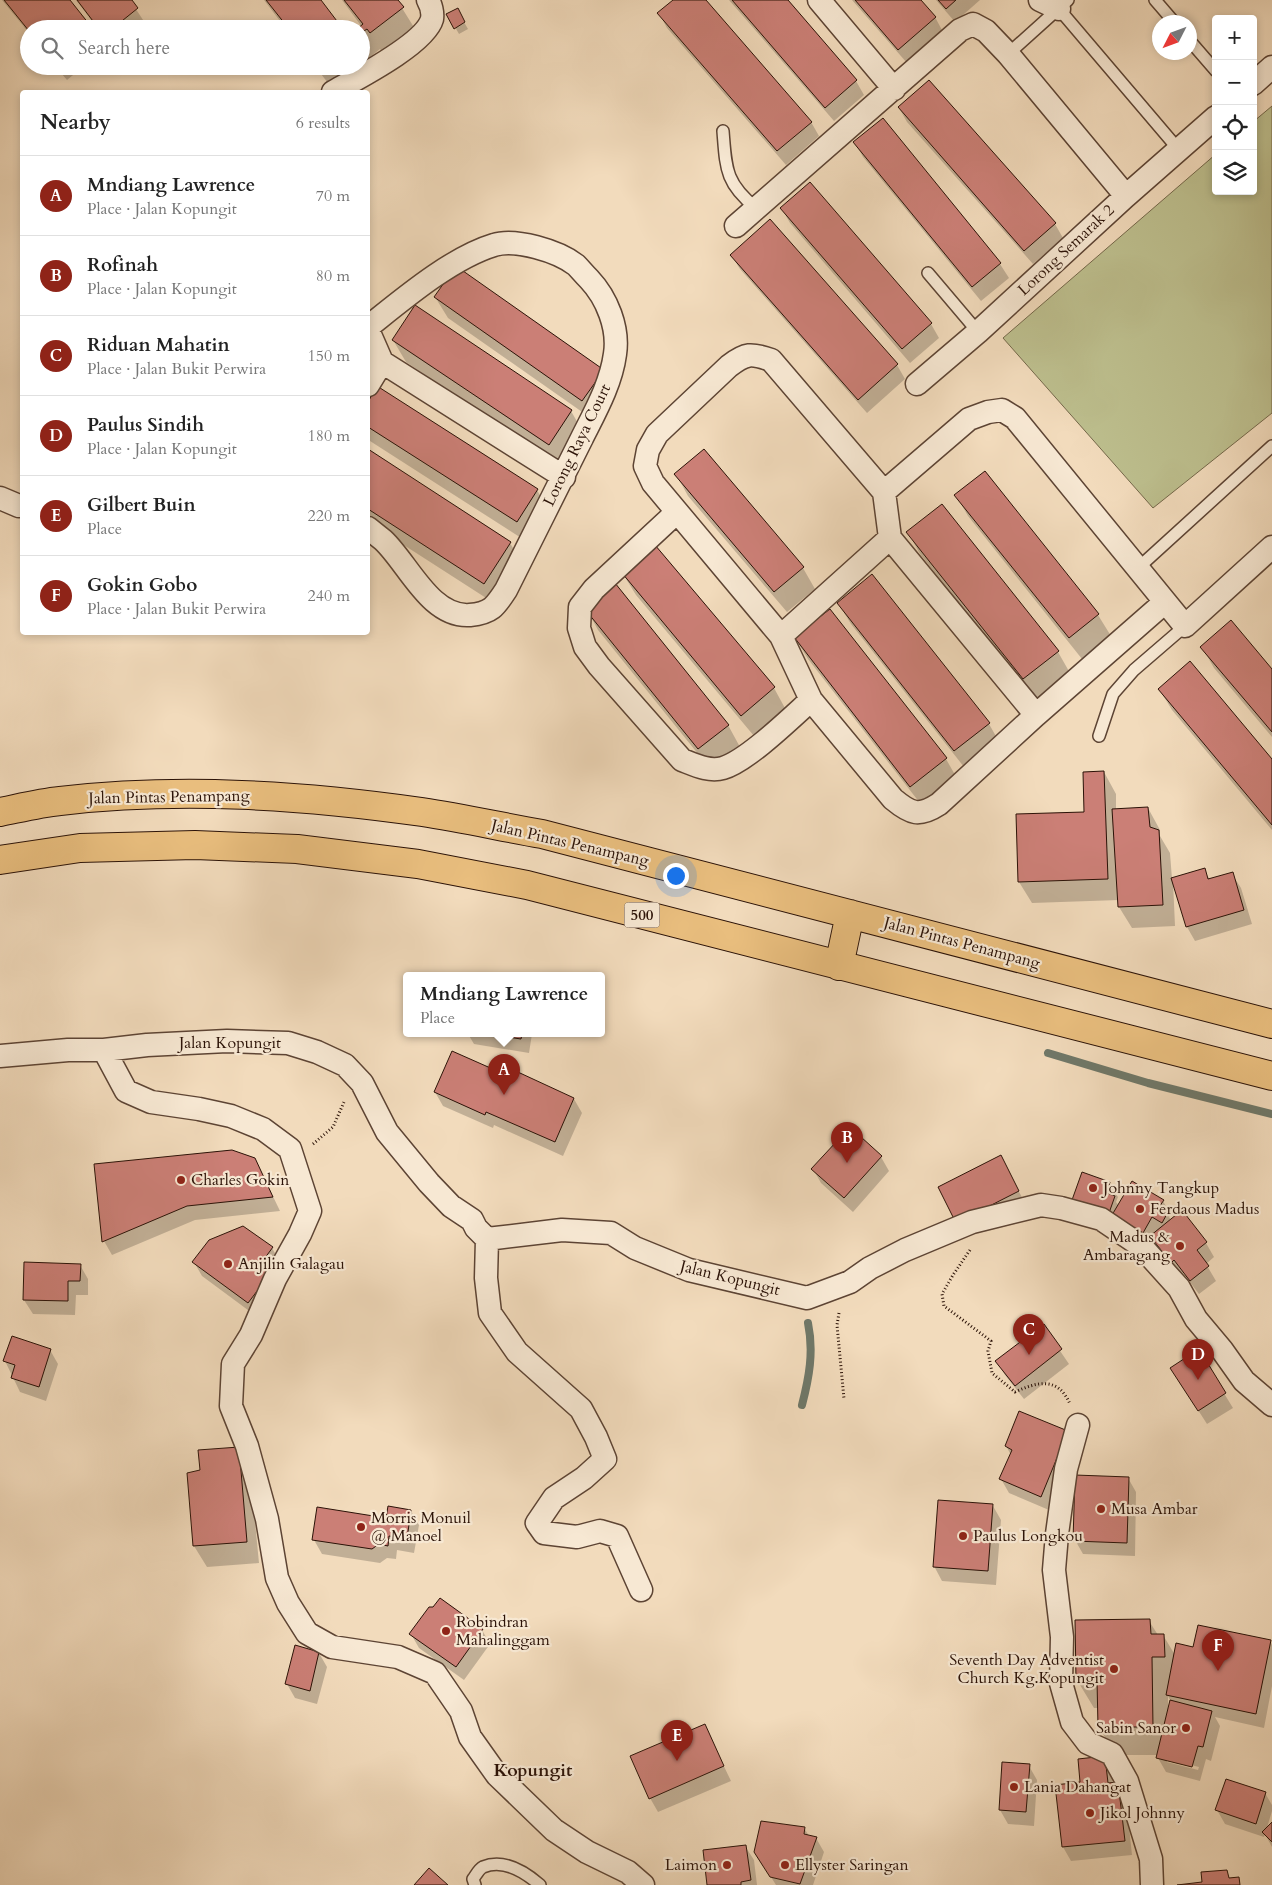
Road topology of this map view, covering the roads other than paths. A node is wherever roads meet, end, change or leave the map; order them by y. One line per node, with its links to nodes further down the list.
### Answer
1 (428, 0): 10 (street)
2 (819, 0): 13 (street)
3 (1155, 0): 5 (lane)
4 (1055, 3): 7 (lane); 17 (lane)
5 (1168, 15)
6 (1197, 49): 8 (lane)
7 (1008, 54): 13 (street); 18 (street)
8 (1212, 67)
9 (1272, 67): 12 (street)
10 (370, 70)
11 (362, 75): 14 (street)
12 (1257, 80)
13 (894, 88): 19 (street)
14 (336, 90)
15 (1212, 121): 17 (street, Lorong Semarak 2)
16 (723, 131): 19 (lane)
17 (1179, 150): 18 (street, Lorong Semarak 2)
18 (1126, 196): 23 (street, Lorong Semarak 2)
19 (756, 208): 20 (street)
20 (736, 226)
21 (928, 273): 23 (lane)
22 (370, 327): 29 (street, Lorong Raya Court)
23 (978, 332): 27 (street, Lorong Semarak 2)
24 (370, 334): 25 (street)
25 (382, 362): 26 (street); 29 (street)
26 (370, 382)
27 (916, 384)
28 (1272, 446): 35 (lane)
29 (564, 477): 32 (street, Lorong Raya Court)
30 (884, 492): 31 (street); 33 (street); 35 (street)
31 (677, 512): 38 (street); 39 (street)
32 (370, 530)
33 (890, 538): 38 (street); 40 (street)
34 (1272, 547): 37 (street)
35 (1137, 569): 36 (street)
36 (1165, 602): 37 (street); 40 (street)
37 (1184, 626): 41 (lane)
38 (781, 636): 39 (street)
39 (811, 700): 40 (street)
40 (1036, 715)
41 (1099, 736)
42 (0, 812): 44 (main road, Jalan Pintas Penampang)
43 (0, 860): 45 (main road, 500)
44 (850, 914): 45 (main road); 46 (main road, Jalan Pintas Penampang)
45 (839, 966): 49 (main road, 500)
46 (1272, 1024)
47 (104, 1050): 48 (street, Jalan Kopungit); 50 (street, Jalan Kopungit); 56 (street)
48 (0, 1056)
49 (1272, 1076)
50 (487, 1239): 51 (street, Jalan Kopungit); 53 (street)
51 (1272, 1405)
52 (1078, 1425): 57 (street)
53 (641, 1590)
54 (475, 1885): 55 (lane)
55 (540, 1885)
56 (643, 1885)
57 (1152, 1885)

